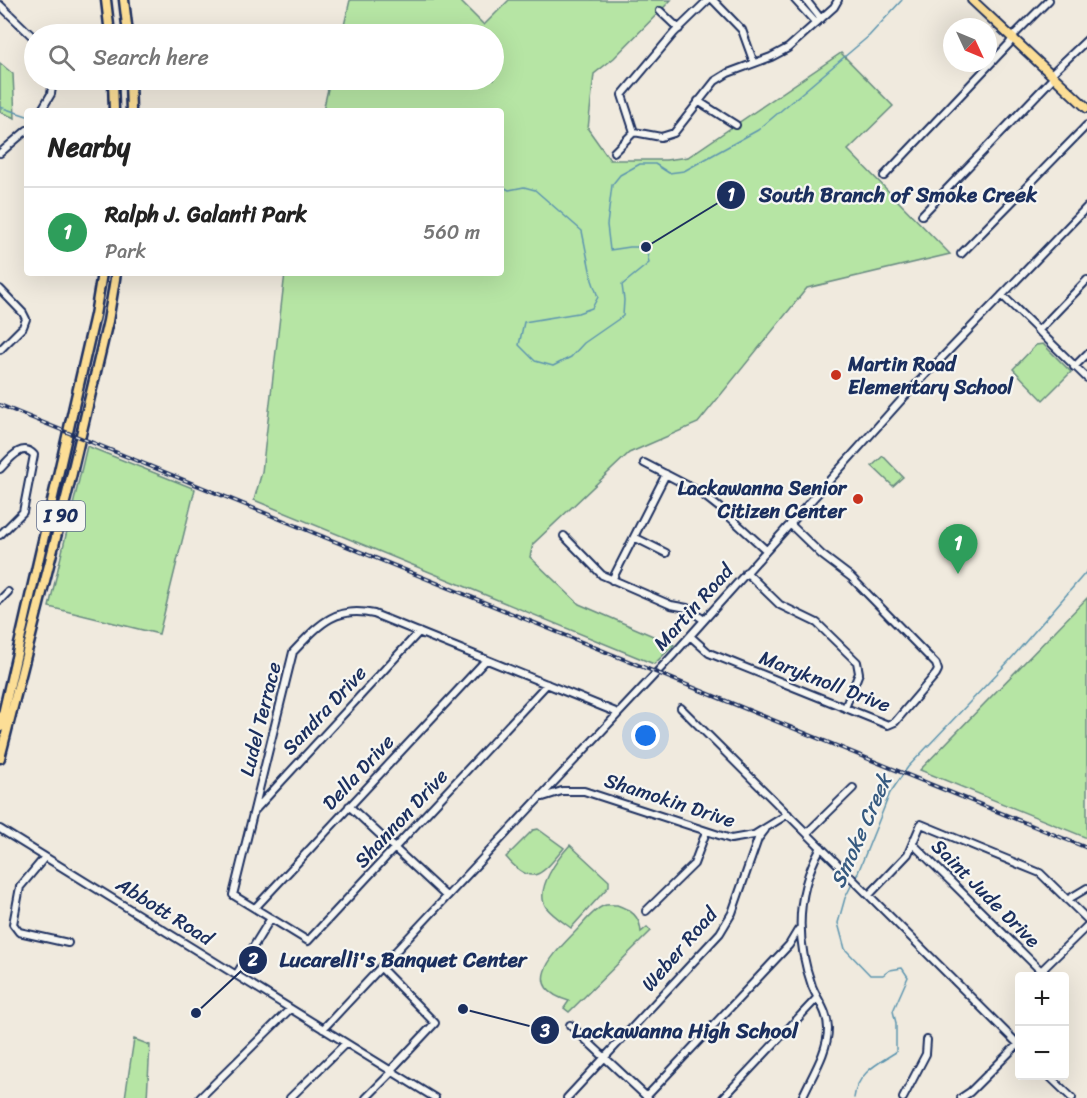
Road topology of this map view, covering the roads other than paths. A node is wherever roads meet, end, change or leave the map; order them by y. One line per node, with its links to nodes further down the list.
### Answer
1 (106, 0): 13 (highway)
2 (124, 0): 14 (highway)
3 (708, 0): 16 (street)
4 (713, 0): 19 (street)
5 (795, 0): 12 (street)
6 (806, 0): 12 (street)
7 (838, 0): 12 (street)
8 (972, 0): 17 (main road)
9 (1049, 0): 17 (street)
10 (0, 5): 15 (street)
11 (660, 11): 16 (street)
12 (819, 21): 19 (street)
13 (109, 24)
14 (127, 24)
15 (24, 28)
16 (679, 29): 32 (street)
17 (1013, 38): 20 (main road); 35 (street)
18 (1087, 40): 20 (street)
19 (754, 63): 24 (street)
20 (1053, 76): 28 (main road); 37 (street)
21 (54, 90): 25 (street)
22 (113, 90): 26 (highway)
23 (130, 90): 27 (highway)
24 (698, 100): 29 (street); 32 (street)
25 (46, 108)
26 (114, 108)
27 (131, 108)
28 (1087, 108)
29 (736, 125)
30 (1087, 125): 38 (street)
31 (24, 129): 33 (street)
32 (634, 132): 34 (street)
33 (2, 151)
34 (614, 152)
35 (884, 176)
36 (1087, 207): 43 (street, Martin Road)
37 (922, 215)
38 (962, 254)
39 (102, 276): 70 (highway, I 90)
40 (116, 276): 71 (highway, I 90)
41 (1087, 280): 44 (street)
42 (0, 289): 45 (street)
43 (1002, 296): 44 (street); 52 (street, Martin Road)
44 (1038, 331): 47 (street)
45 (0, 350)
46 (1087, 354): 47 (street)
47 (1074, 367): 48 (street)
48 (1087, 378)
49 (644, 463): 51 (street)
50 (0, 469): 53 (street)
51 (666, 474): 55 (street); 56 (street)
52 (790, 524): 56 (street, Martin Road); 68 (street, Maryknoll Drive)
53 (0, 535)
54 (564, 536): 59 (street)
55 (634, 537): 57 (street); 59 (street)
56 (766, 550): 58 (street, Martin Road)
57 (666, 553)
58 (746, 572): 62 (street, Martin Road); 68 (street)
59 (612, 580): 62 (street)
60 (8, 592): 61 (street)
61 (0, 600)
62 (704, 620): 64 (street, Martin Road)
63 (419, 632): 65 (street, Ludel Terrace); 75 (street, Sandra Drive); 75 (street, Ludel Terrace)
64 (690, 636): 68 (street, Maryknoll Drive); 69 (street, Martin Road)
65 (486, 660): 66 (street, Ludel Terrace); 74 (street, Della Drive)
66 (547, 684): 69 (street, Ludel Terrace); 82 (street, Shannon Drive)
67 (681, 708): 76 (street)
68 (845, 708)
69 (618, 713): 73 (street, Martin Road)
70 (0, 727)
71 (0, 758)
72 (853, 788): 80 (street)
73 (538, 801): 79 (street, Shamokin Drive); 87 (street, Martin Road)
74 (349, 806): 82 (street); 89 (street, Della Drive)
75 (254, 811): 89 (street, Ludel Terrace)
76 (788, 814): 78 (street, Shamokin Drive); 80 (street)
77 (0, 829): 84 (street, Abbott Road)
78 (765, 830): 79 (street, Shamokin Drive); 106 (street, Weber Road)
79 (706, 832): 90 (street)
80 (807, 833): 83 (street)
81 (913, 844): 86 (street); 88 (street); 94 (street, Saint Jude Drive)
82 (395, 848): 87 (street); 91 (street, Shannon Drive)
83 (821, 848): 86 (street); 93 (street)
84 (45, 856): 95 (street); 97 (street, Abbott Road)
85 (1087, 888): 88 (street)
86 (869, 895): 103 (street)
87 (446, 896): 96 (street, Martin Road)
88 (1067, 900): 92 (street)
89 (255, 908): 91 (street, Ludel Terrace)
90 (646, 911)
91 (271, 918): 97 (street)
92 (1087, 919)
93 (799, 924): 98 (street); 110 (street)
94 (1087, 926)
95 (68, 944)
96 (381, 968): 101 (street, Martin Road); 107 (street)
97 (236, 975): 99 (street, Abbott Road)
98 (817, 998): 116 (street); 117 (street)
99 (290, 1009): 101 (street, Abbott Road); 111 (street)
100 (570, 1025): 106 (street)
101 (323, 1029): 104 (street, Abbott Road)
102 (927, 1040): 118 (street)
103 (1015, 1041)
104 (346, 1043): 107 (street, Abbott Road); 112 (street)
105 (1015, 1049): 109 (street)
106 (604, 1058): 110 (street); 115 (street, Weber Road)
107 (391, 1071): 113 (street); 114 (street, Abbott Road)
108 (1053, 1080): 121 (street)
109 (970, 1092): 119 (street); 120 (street)
110 (647, 1097)
111 (200, 1098)
112 (290, 1098)
113 (366, 1098)
114 (435, 1098)
115 (567, 1098)
116 (723, 1098)
117 (802, 1098)
118 (903, 1098)
119 (961, 1098)
120 (975, 1098)
121 (1072, 1098)

